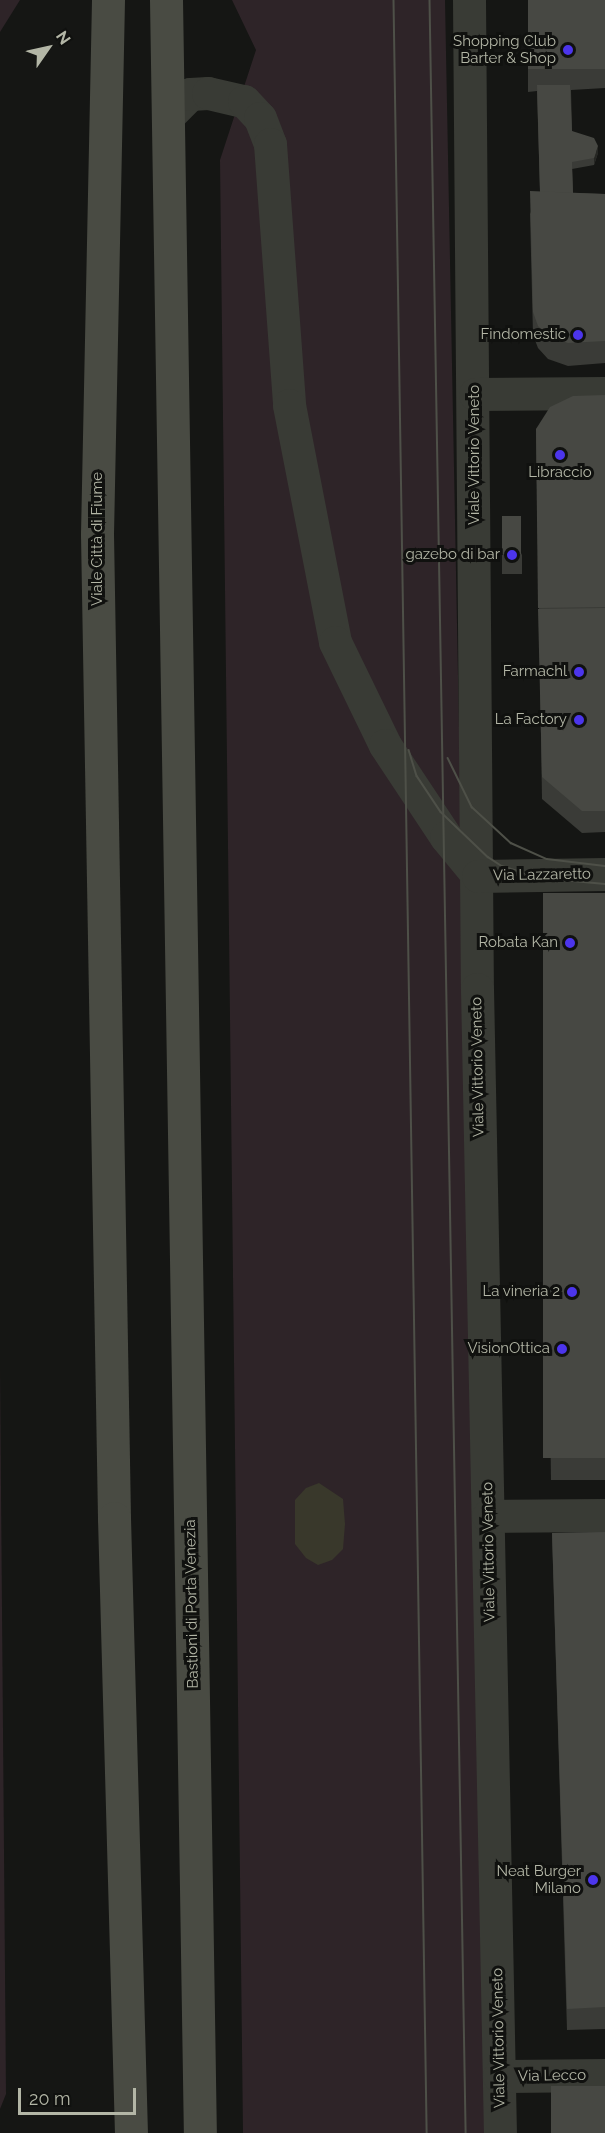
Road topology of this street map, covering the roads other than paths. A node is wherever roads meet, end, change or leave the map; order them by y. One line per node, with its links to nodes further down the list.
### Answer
1 (108, 0): 13 (main road, Viale Città di Fiume)
2 (166, 0): 4 (main road)
3 (470, 0): 6 (street, Viale Vittorio Veneto)
4 (168, 116): 8 (street); 14 (main road, Bastioni di Porta Venezia)
5 (605, 393): 6 (street)
6 (475, 394): 8 (street, Viale Vittorio Veneto)
7 (605, 874): 8 (street, Via Lazzaretto)
8 (478, 876): 10 (street, Viale Vittorio Veneto)
9 (605, 1515): 10 (street)
10 (488, 1516): 12 (street, Viale Vittorio Veneto)
11 (605, 2075): 12 (street, Via Lecco)
12 (499, 2076): 15 (street, Viale Vittorio Veneto)
13 (131, 2133)
14 (200, 2133)
15 (500, 2133)

